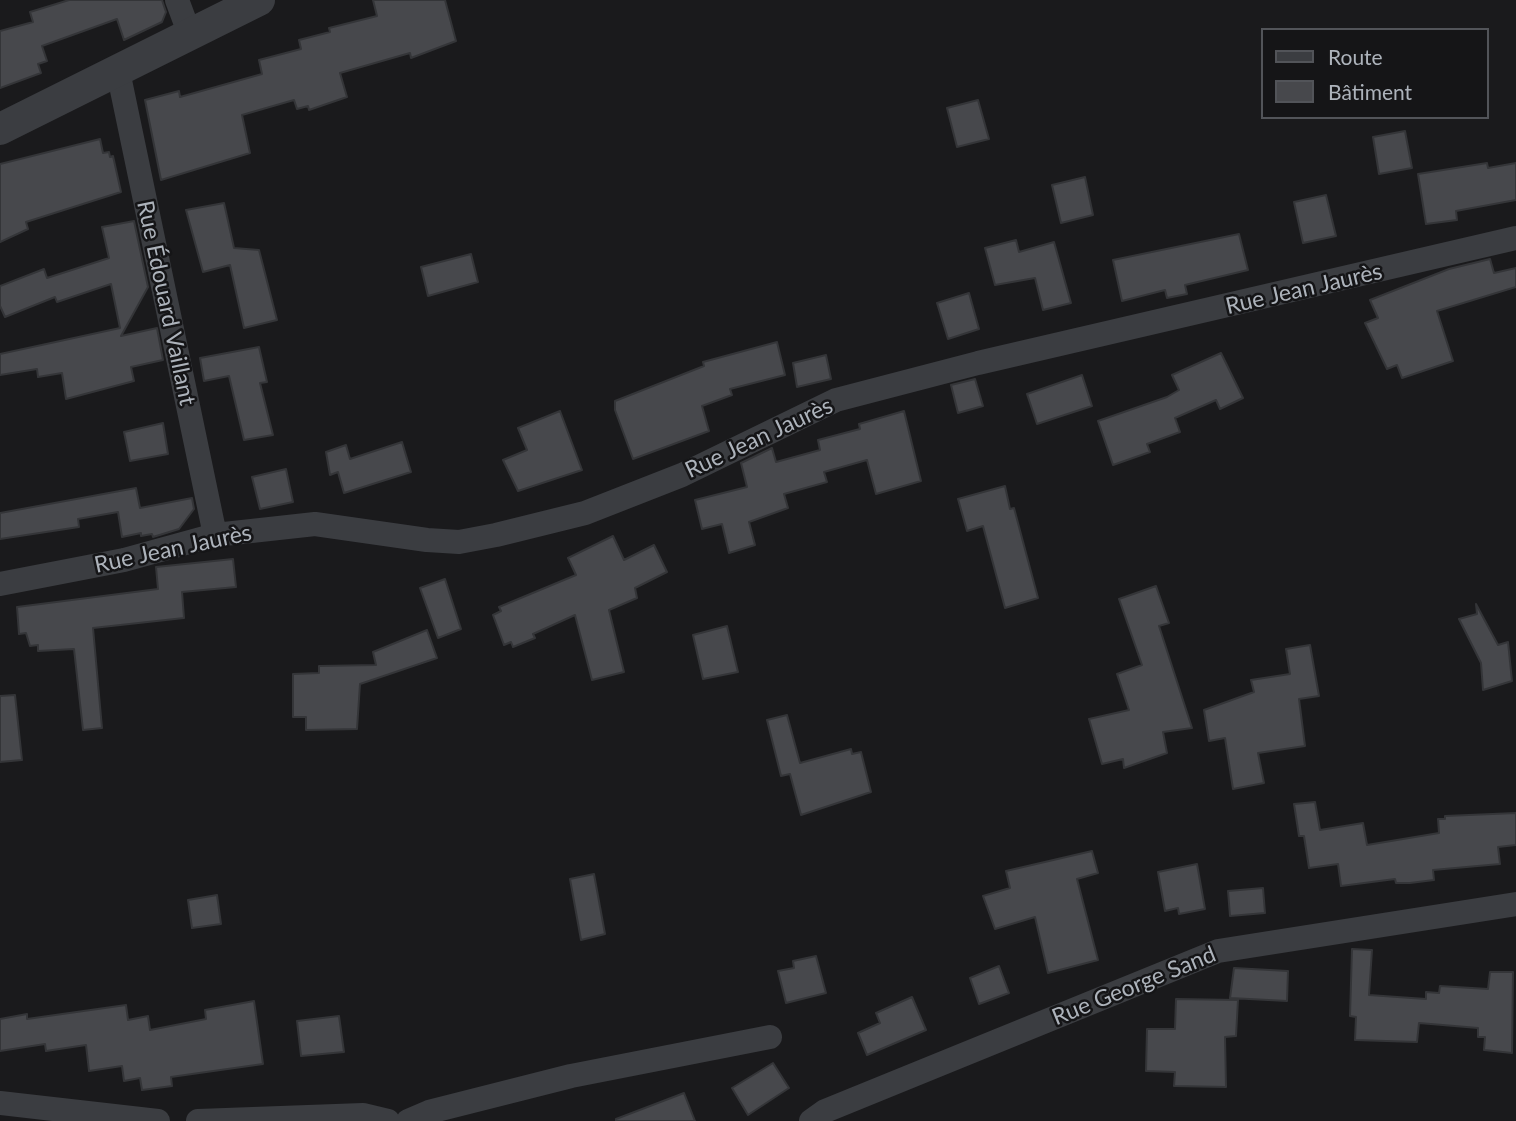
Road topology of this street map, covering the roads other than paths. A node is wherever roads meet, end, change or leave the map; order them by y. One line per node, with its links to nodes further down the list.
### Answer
1 (177, 0): 3 (street)
2 (259, 0): 3 (street)
3 (190, 35): 4 (street)
4 (118, 71): 5 (street); 7 (street, Rue Édouard Vaillant)
5 (0, 129)
6 (1516, 238): 7 (street, Rue Jean Jaurès)
7 (215, 535): 8 (street, Rue Jean Jaurès)
8 (0, 584)
9 (1516, 904): 16 (street, Rue George Sand)
10 (771, 1037): 15 (street)
11 (0, 1102): 12 (street)
12 (158, 1121)
13 (198, 1121): 14 (street)
14 (388, 1121)
15 (408, 1121)
16 (811, 1121)

